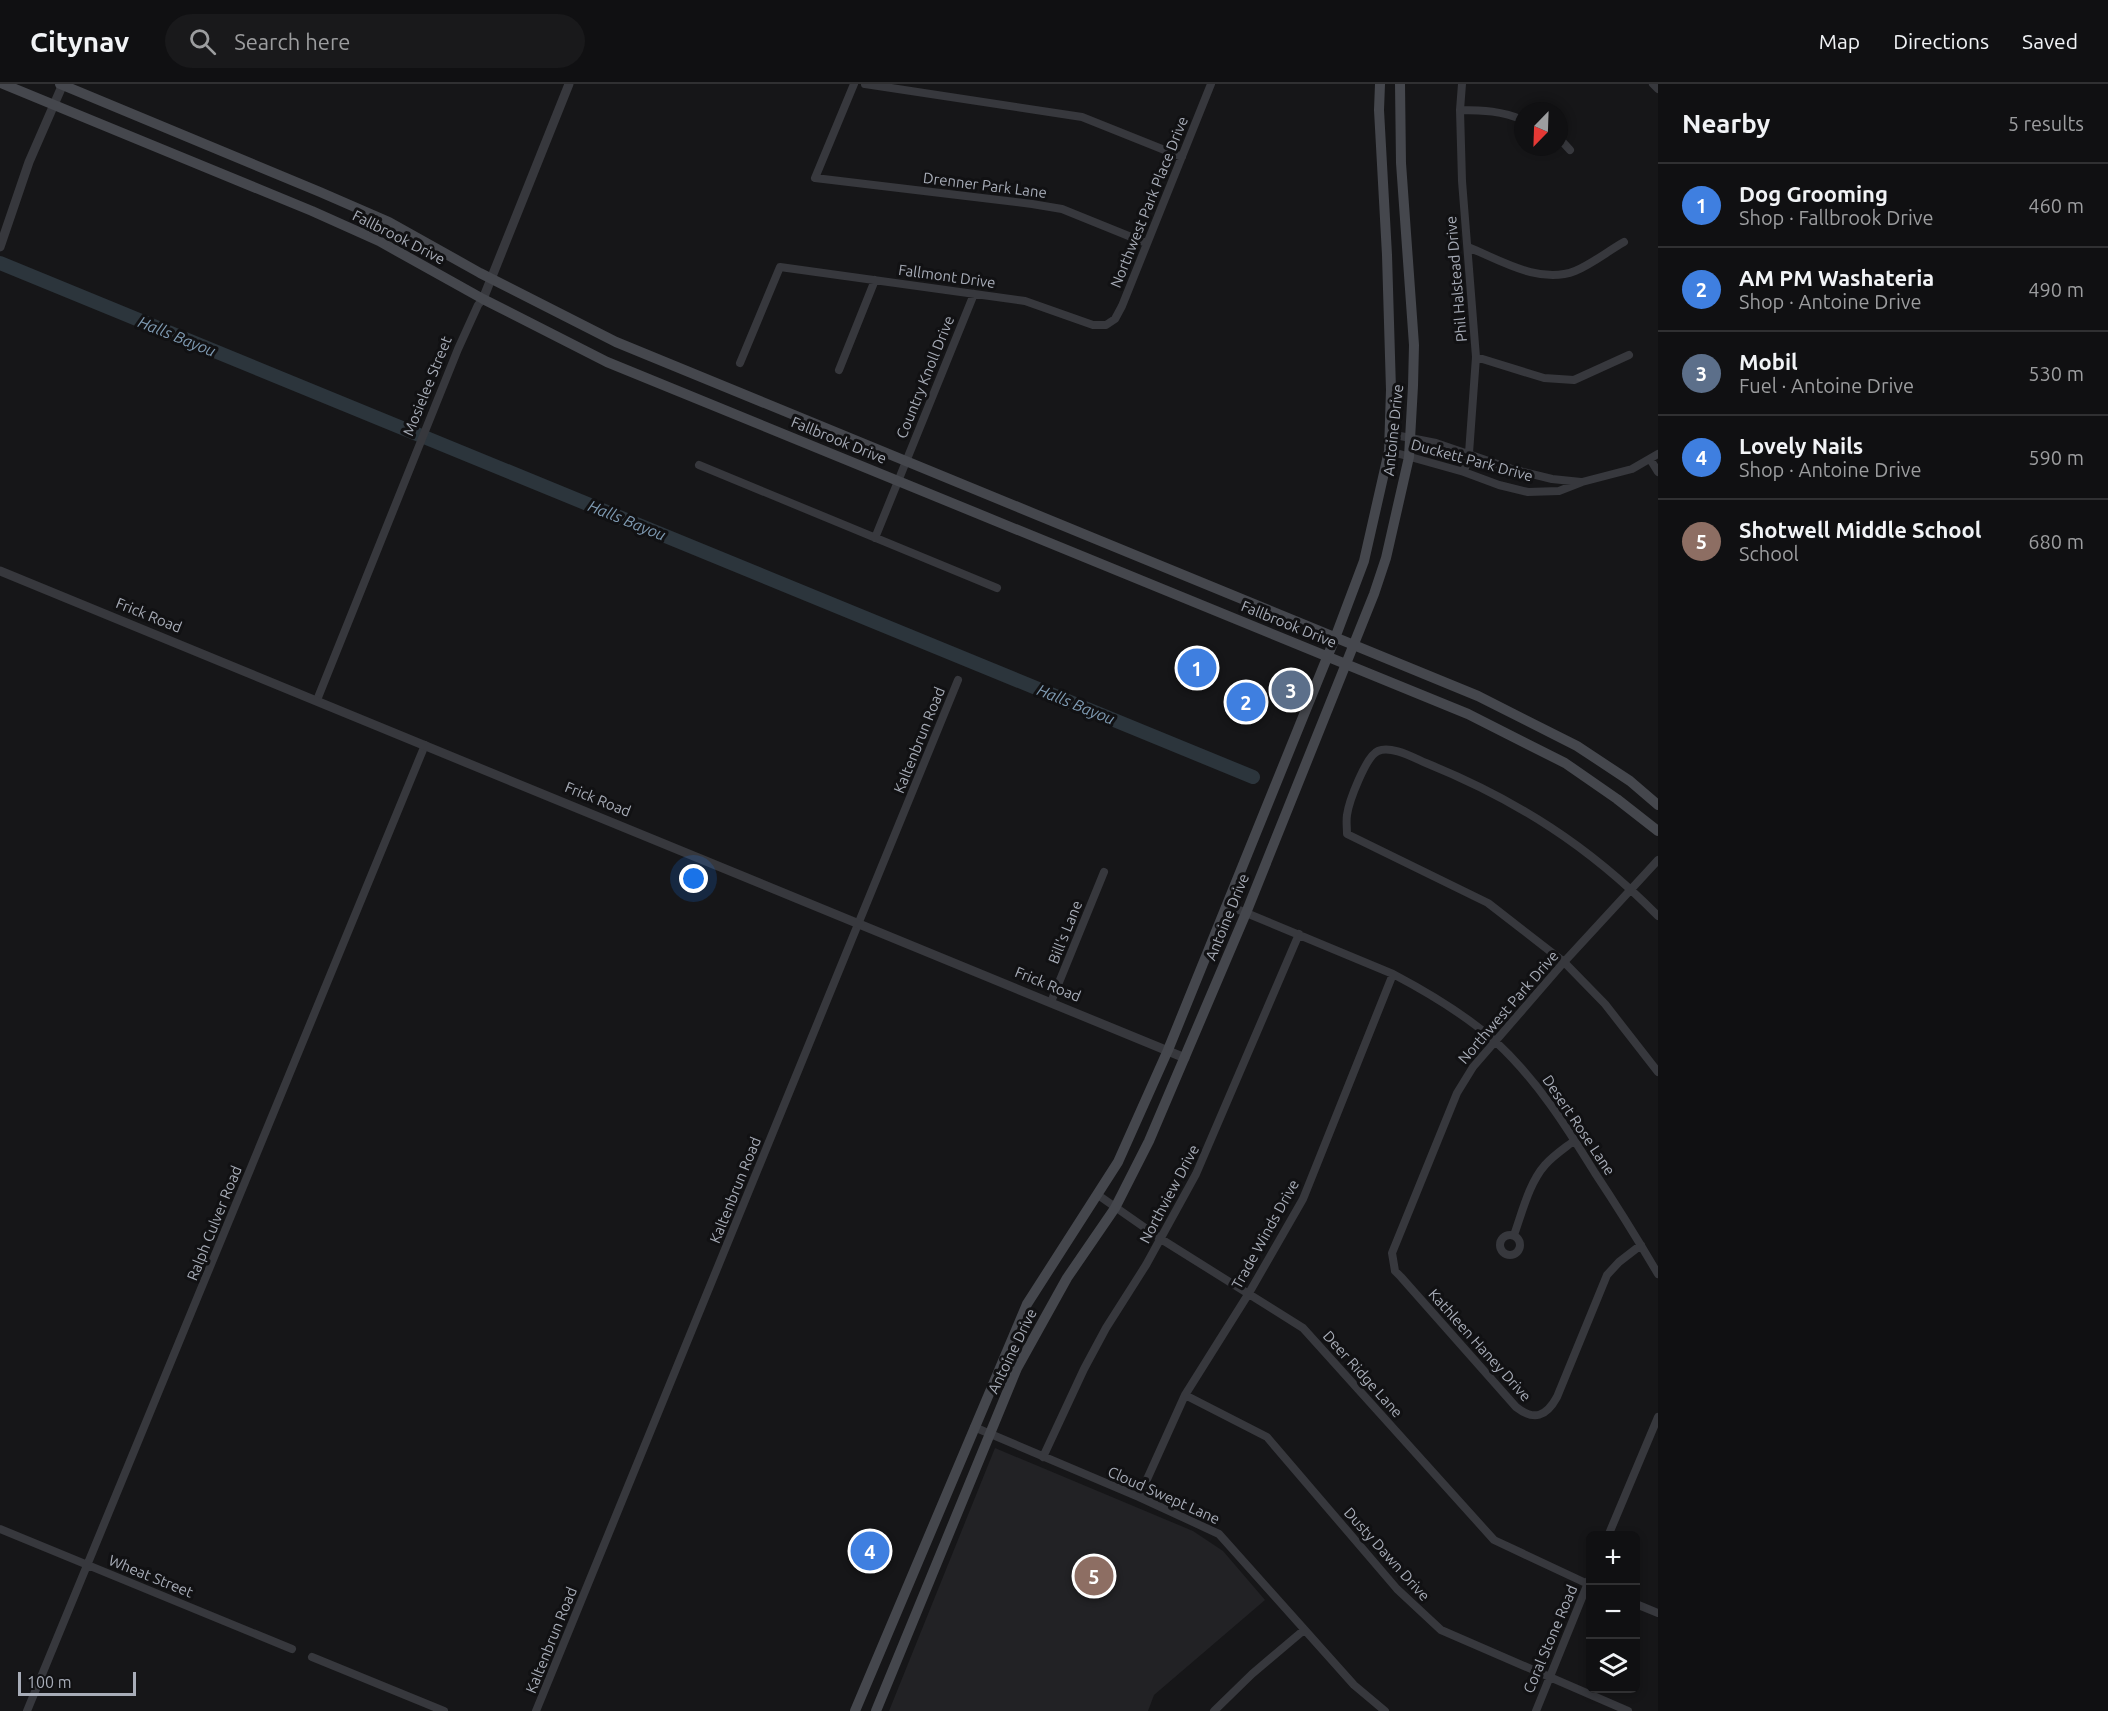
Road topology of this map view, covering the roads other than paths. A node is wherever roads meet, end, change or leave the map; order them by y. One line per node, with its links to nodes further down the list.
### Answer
1 (3, 84): 12 (main road, Fallbrook Drive)
2 (62, 84): 12 (street); 22 (main road, Fallbrook Drive)
3 (569, 84): 22 (street, Mosielee Street)
4 (854, 84): 17 (street, Drenner Park Lane)
5 (865, 84): 15 (street)
6 (1211, 84): 15 (street, Northwest Park Place Drive)
7 (1380, 84): 21 (main road, Antoine Drive)
8 (1400, 84): 20 (main road, Antoine Drive)
9 (1462, 84): 13 (street, Phil Halstead Drive)
10 (1653, 84): 11 (street)
11 (1658, 89)
12 (54, 105): 18 (street); 25 (main road, Fallbrook Drive)
13 (1460, 110): 14 (street); 19 (street, Phil Halstead Drive)
14 (1514, 116)
15 (1182, 157): 17 (street, Northwest Park Place Drive)
16 (1624, 242): 19 (street)
17 (1146, 243): 26 (street, Northwest Park Place Drive)
18 (0, 247)
19 (1468, 247): 28 (street, Phil Halstead Drive)
20 (1408, 253): 21 (main road); 32 (main road, Antoine Drive)
21 (1388, 255): 31 (main road, Antoine Drive)
22 (491, 279): 25 (street, Mosielee Street); 38 (main road, Fallbrook Drive)
23 (875, 280): 24 (street, Fallmont Drive); 29 (street, Fallmont Drive); 30 (street)
24 (974, 294): 26 (street, Fallmont Drive); 38 (street, Country Knoll Drive)
25 (483, 299): 42 (main road, Fallbrook Drive); 54 (street, Mosielee Street)
26 (1106, 325)
27 (1629, 355): 28 (street)
28 (1476, 357): 34 (street, Phil Halstead Drive)
29 (740, 363)
30 (839, 370)
31 (1390, 434): 32 (street, Duckett Park Drive); 33 (main road, Antoine Drive)
32 (1410, 438): 34 (street, Duckett Park Drive); 36 (main road, Antoine Drive)
33 (1389, 451): 36 (street, Duckett Park Drive); 49 (main road, Antoine Drive)
34 (1469, 453): 40 (street, Phil Halstead Drive); 43 (street, Duckett Park Drive)
35 (1658, 454): 37 (street, Duckett Park Drive)
36 (1409, 457): 40 (street, Duckett Park Drive); 50 (main road, Antoine Drive)
37 (1650, 459): 41 (street); 43 (street, Duckett Park Drive)
38 (906, 461): 42 (street, Country Knoll Drive); 45 (main road, Fallbrook Drive)
39 (699, 465): 44 (street)
40 (1464, 472): 43 (street, Duckett Park Drive)
41 (1658, 472)
42 (898, 481): 44 (street, Country Knoll Drive); 47 (main road, Fallbrook Drive)
43 (1582, 482)
44 (874, 538): 48 (street)
45 (1144, 559): 47 (main road); 49 (main road, Fallbrook Drive)
46 (0, 571): 54 (street, Frick Road)
47 (1136, 578): 51 (main road, Fallbrook Drive)
48 (997, 588)
49 (1335, 638): 50 (main road, Fallbrook Drive); 51 (main road, Antoine Drive)
50 (1353, 646): 52 (main road, Antoine Drive); 56 (main road, Fallbrook Drive)
51 (1327, 656): 52 (main road, Fallbrook Drive); 61 (main road, Antoine Drive)
52 (1346, 664): 57 (main road, Fallbrook Drive); 62 (main road, Antoine Drive)
53 (958, 680): 64 (street, Kaltenbrun Road)
54 (317, 700): 55 (street, Frick Road)
55 (425, 745): 64 (street, Frick Road); 90 (street, Ralph Culver Road)
56 (1658, 804)
57 (1658, 831)
58 (1658, 860): 60 (street, Northwest Park Drive)
59 (1104, 872): 68 (street, Bill's Lane)
60 (1631, 889): 63 (street); 66 (street, Northwest Park Drive); 66 (street)
61 (1227, 905): 62 (street, Desert Rose Lane); 70 (main road, Antoine Drive)
62 (1246, 913): 65 (street, Desert Rose Lane); 71 (main road, Antoine Drive)
63 (1658, 915)
64 (859, 922): 68 (street, Frick Road); 103 (street, Kaltenbrun Road)
65 (1299, 934): 67 (street, Desert Rose Lane); 77 (street, Northview Drive)
66 (1564, 962): 69 (street, Northwest Park Drive); 72 (street)
67 (1393, 974): 69 (street, Desert Rose Lane); 81 (street, Trade Winds Drive)
68 (1051, 1002): 70 (street, Frick Road)
69 (1495, 1042): 73 (street, Desert Rose Lane); 79 (street, Northwest Park Drive)
70 (1168, 1050): 71 (street, Frick Road); 74 (main road, Antoine Drive)
71 (1185, 1058): 75 (main road, Antoine Drive)
72 (1658, 1072)
73 (1575, 1140): 76 (street); 78 (street, Desert Rose Lane)
74 (1098, 1194): 75 (street, Deer Ridge Lane); 84 (main road, Antoine Drive)
75 (1115, 1208): 77 (street, Deer Ridge Lane); 85 (main road, Antoine Drive)
76 (1514, 1235)
77 (1161, 1239): 81 (street, Deer Ridge Lane); 86 (street, Northview Drive)
78 (1641, 1245): 79 (street, Kathleen Haney Drive); 80 (street, Desert Rose Lane)
79 (1393, 1263)
80 (1658, 1274)
81 (1249, 1293): 82 (street, Trade Winds Drive); 91 (street, Deer Ridge Lane)
82 (1185, 1395): 87 (street, Trade Winds Drive); 100 (street, Dusty Dawn Drive)
83 (1658, 1417): 89 (street)
84 (974, 1427): 85 (street, Cloud Swept Lane); 95 (main road, Antoine Drive)
85 (991, 1434): 86 (street, Cloud Swept Lane); 96 (main road, Antoine Drive)
86 (1042, 1457): 87 (street, Cloud Swept Lane)
87 (1139, 1497): 97 (street, Cloud Swept Lane)
88 (0, 1529): 90 (street, Wheat Street)
89 (1610, 1531)
90 (87, 1565): 98 (street, Wheat Street); 101 (street, Ralph Culver Road)
91 (1586, 1581)
92 (1589, 1585): 100 (street, Coral Stone Road)
93 (1640, 1606): 94 (street)
94 (1658, 1613)
95 (892, 1623): 96 (main road); 104 (main road, Antoine Drive)
96 (909, 1630): 105 (main road, Antoine Drive)
97 (1304, 1630): 106 (street); 107 (street, Cloud Swept Lane)
98 (292, 1649)
99 (312, 1657): 102 (street)
100 (1549, 1677): 108 (street, Coral Stone Road); 109 (street, Dusty Dawn Drive)
101 (27, 1711)
102 (444, 1711)
103 (536, 1711)
104 (855, 1711)
105 (876, 1711)
106 (1214, 1711)
107 (1385, 1711)
108 (1536, 1711)
109 (1628, 1711)

